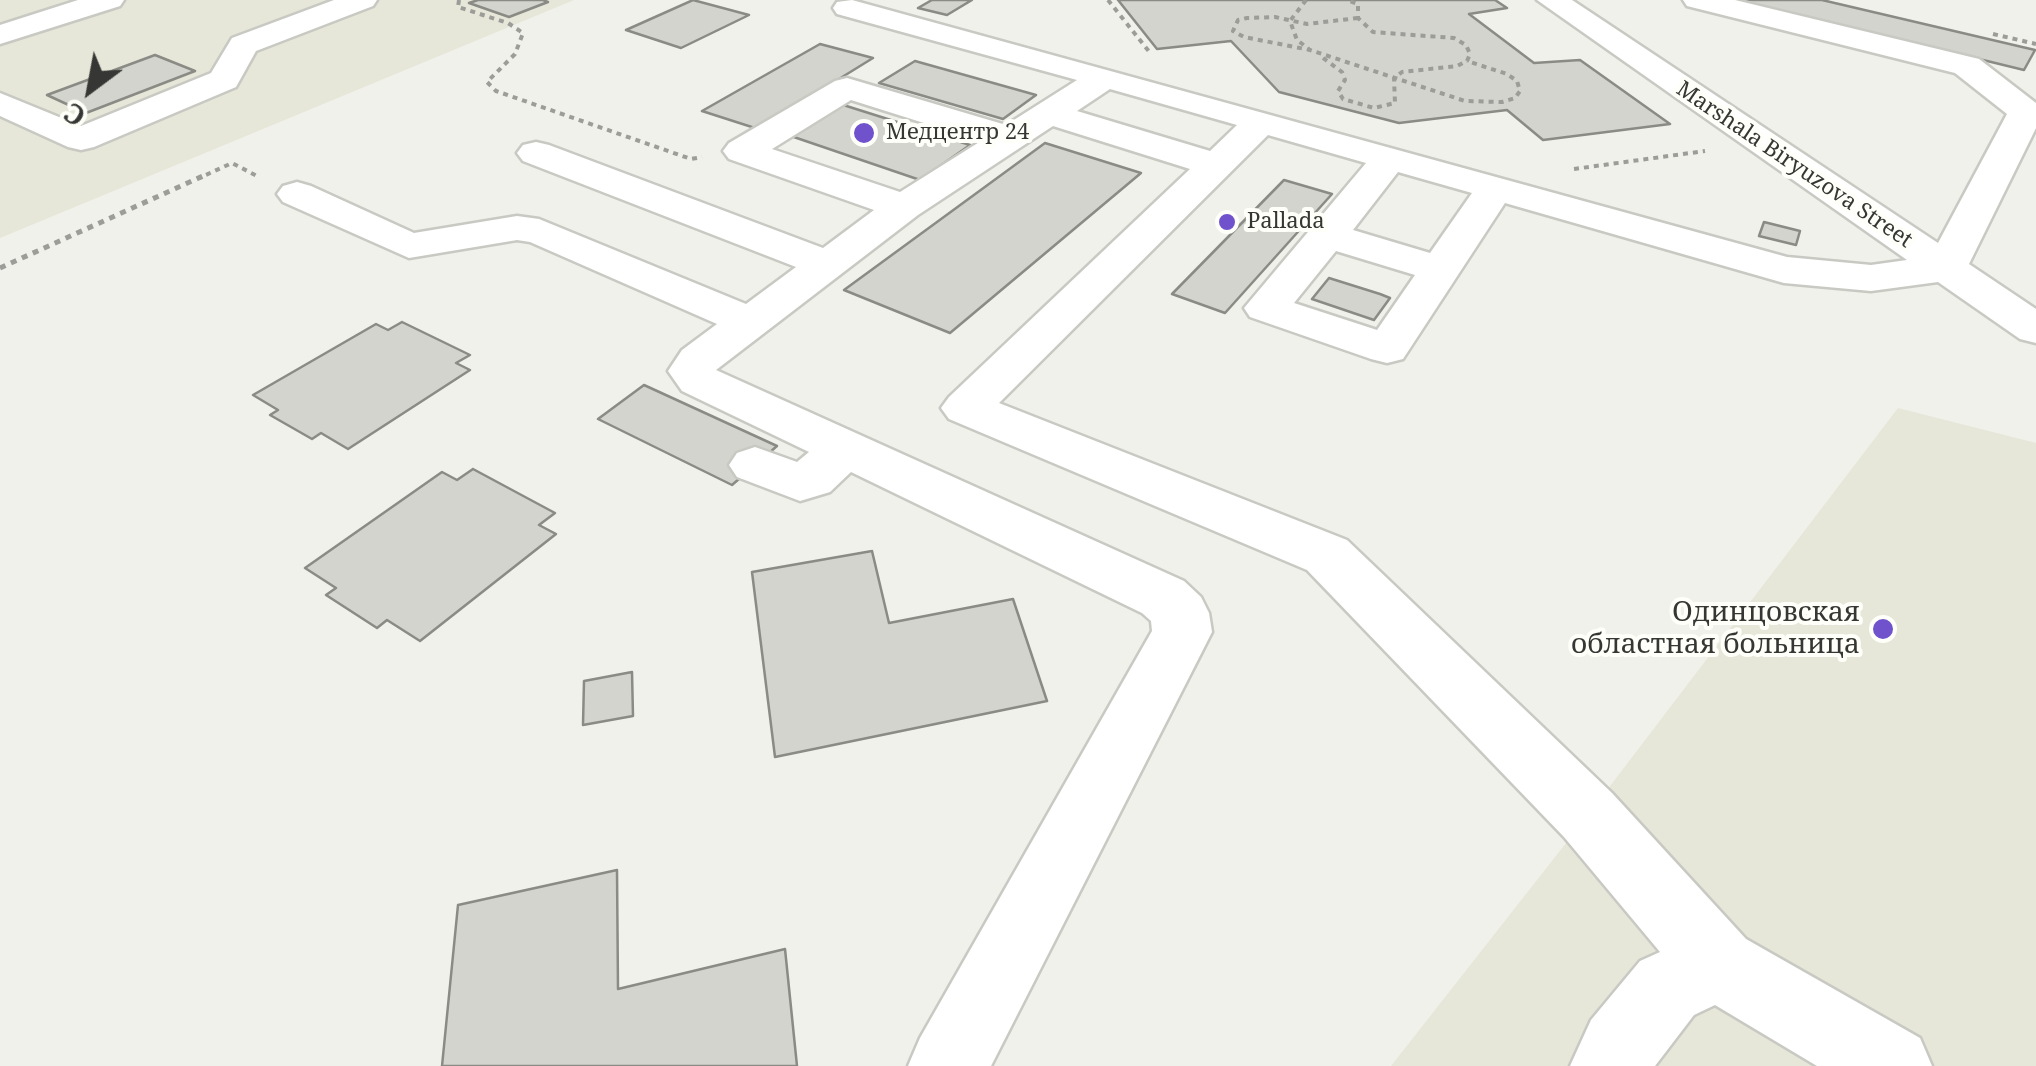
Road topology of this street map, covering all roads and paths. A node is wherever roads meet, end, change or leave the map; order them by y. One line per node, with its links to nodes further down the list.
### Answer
1 (109, 0): 12 (street)
2 (362, 0): 18 (street)
3 (458, 0): 24 (path)
4 (1108, 0): 15 (path)
5 (1306, 0): 11 (path)
6 (1347, 0): 10 (path)
7 (1552, 0): 34 (street, Marshala Biryuzova Street)
8 (1698, 0): 20 (street)
9 (848, 8): 16 (street)
10 (1358, 18): 11 (path); 14 (path)
11 (1290, 21): 13 (path); 13 (path)
12 (0, 35)
13 (1310, 50): 17 (path); 17 (path)
14 (1467, 60): 17 (path); 17 (path)
15 (1157, 62)
16 (1105, 77): 19 (street); 21 (street)
17 (1394, 78)
18 (0, 103)
19 (1047, 113): 21 (street); 22 (street)
20 (2031, 113): 34 (street)
21 (1264, 127): 26 (street); 40 (street)
22 (1007, 138): 24 (street); 30 (street)
23 (1711, 150): 27 (path)
24 (742, 151): 30 (street)
25 (536, 153): 32 (street)
26 (1390, 158): 28 (street); 31 (street)
27 (1562, 170)
28 (1495, 188): 34 (street); 35 (street)
29 (297, 194): 33 (path); 36 (street)
30 (904, 207): 32 (street)
31 (1326, 234): 35 (street); 35 (street)
32 (827, 264): 36 (street)
33 (0, 268)
34 (1946, 268): 37 (street, Marshala Biryuzova Street)
35 (1440, 269)
36 (750, 322): 38 (street)
37 (2036, 329)
38 (846, 448): 39 (street); 41 (street)
39 (755, 465)
40 (1719, 965): 42 (street); 43 (street)
41 (948, 1066)
42 (1610, 1066)
43 (1892, 1066)

